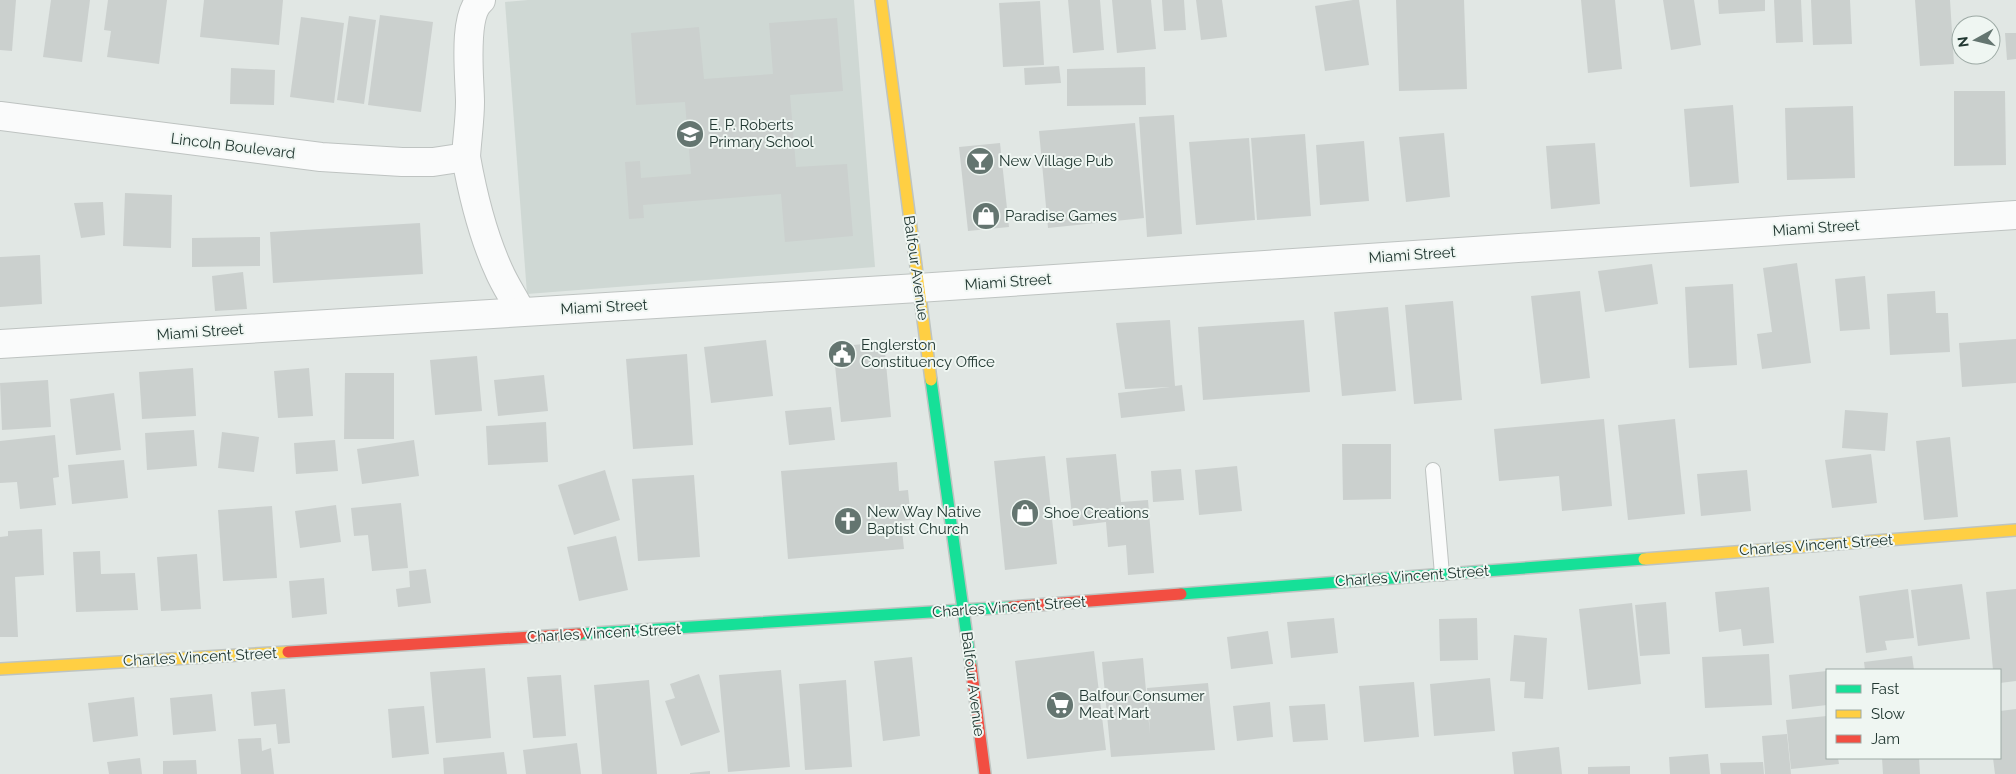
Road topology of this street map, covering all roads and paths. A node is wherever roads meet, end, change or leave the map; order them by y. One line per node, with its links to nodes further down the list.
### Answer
1 (481, 0): 4 (street)
2 (882, 0): 6 (street, Balfour Avenue)
3 (0, 116): 4 (street, Lincoln Boulevard)
4 (466, 157): 7 (street)
5 (2016, 215): 6 (street, Miami Street)
6 (918, 288): 7 (street, Miami Street); 12 (street, Balfour Avenue)
7 (521, 312): 8 (street, Miami Street)
8 (0, 344)
9 (1433, 470): 11 (lane)
10 (2016, 530): 11 (street, Charles Vincent Street)
11 (1442, 574): 12 (street, Charles Vincent Street)
12 (964, 611): 13 (street, Charles Vincent Street); 14 (street, Balfour Avenue)
13 (0, 669)
14 (985, 774)

